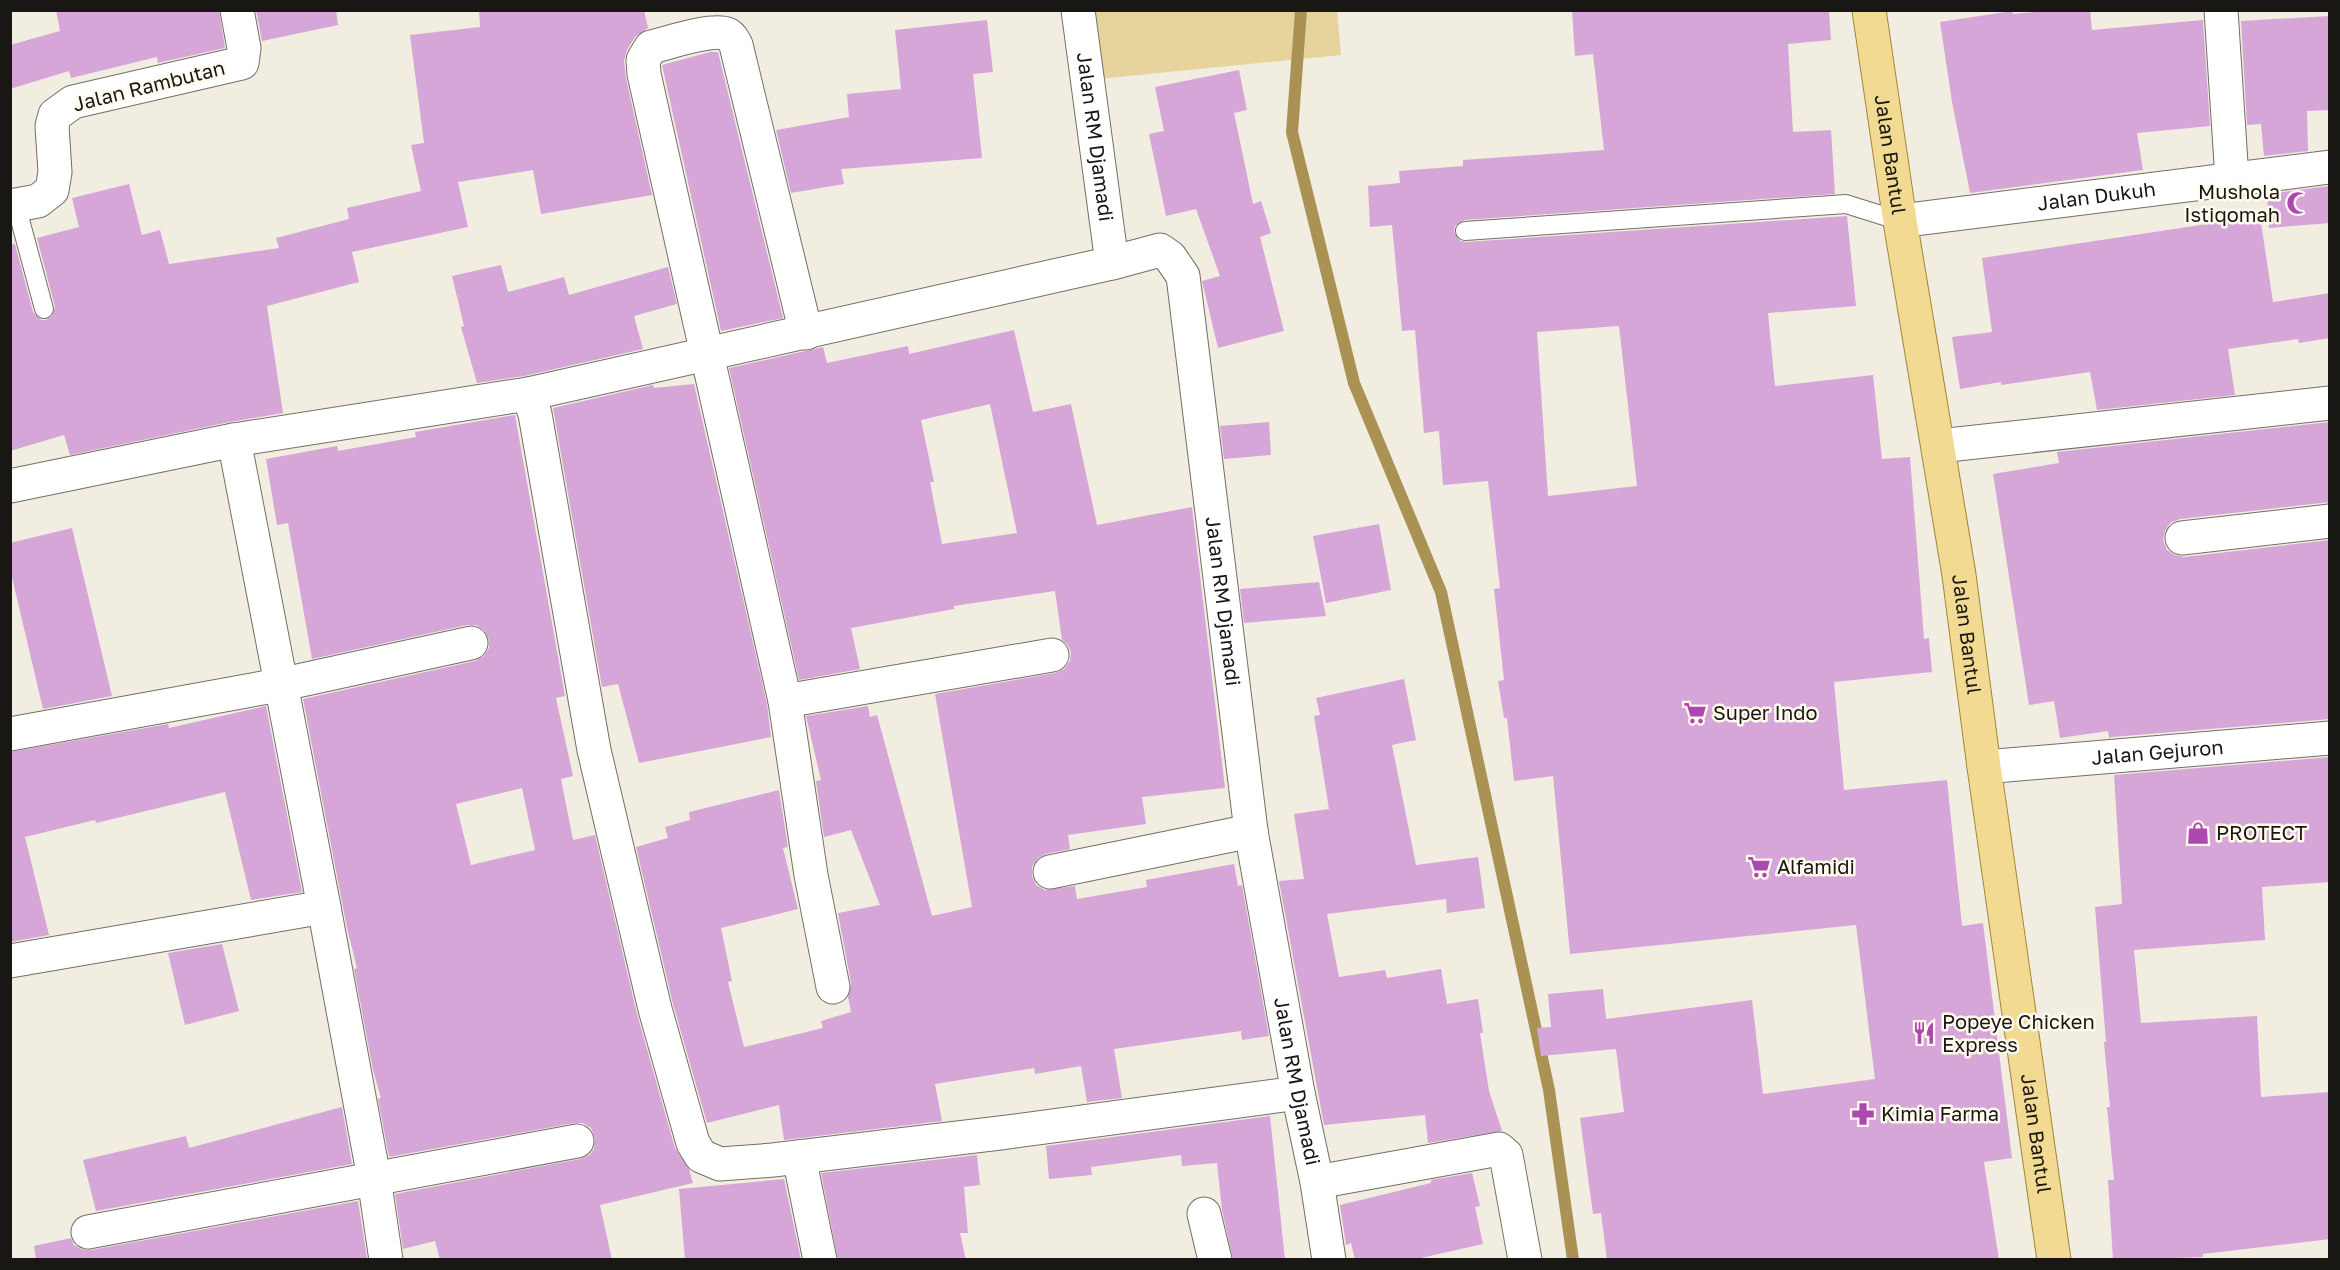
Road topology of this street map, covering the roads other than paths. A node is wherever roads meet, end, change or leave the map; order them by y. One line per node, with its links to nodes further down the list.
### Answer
1 (237, 10): 8 (street, Jalan Rambutan)
2 (1078, 10): 11 (street, Jalan RM Djamadi)
3 (1869, 10): 9 (main road, Jalan Bantul)
4 (2221, 10): 7 (street)
5 (704, 22): 13 (street); 14 (street)
6 (2330, 167): 7 (street, Jalan Dukuh)
7 (2232, 179): 9 (street, Jalan Dukuh)
8 (13, 205): 12 (lane)
9 (1900, 221): 10 (lane); 18 (main road, Jalan Bantul)
10 (1465, 231)
11 (1112, 263): 13 (street); 29 (street, Jalan RM Djamadi)
12 (44, 309)
13 (806, 333): 14 (street)
14 (706, 356): 15 (street); 25 (street)
15 (528, 394): 17 (street); 36 (street)
16 (2330, 403): 18 (street)
17 (234, 440): 19 (street); 24 (street)
18 (1939, 446): 28 (main road, Jalan Bantul)
19 (10, 486)
20 (2330, 521): 21 (street)
21 (2182, 538)
22 (471, 643): 24 (street)
23 (1052, 655): 25 (street)
24 (279, 685): 26 (street); 31 (street)
25 (785, 701): 33 (street)
26 (10, 734)
27 (2330, 738): 28 (street, Jalan Gejuron)
28 (1984, 767): 46 (main road, Jalan Bantul)
29 (1251, 831): 30 (street); 34 (street, Jalan RM Djamadi)
30 (1050, 872)
31 (324, 907): 32 (street); 37 (street)
32 (10, 961)
33 (833, 987)
34 (1298, 1093): 36 (street); 38 (street, Jalan RM Djamadi)
35 (577, 1141): 37 (street)
36 (799, 1157): 42 (street)
37 (374, 1178): 40 (street); 41 (street)
38 (1317, 1182): 44 (street, Jalan RM Djamadi); 45 (street)
39 (1204, 1214): 43 (street)
40 (88, 1232)
41 (386, 1260)
42 (820, 1260)
43 (1215, 1260)
44 (1329, 1260)
45 (1525, 1260)
46 (2054, 1260)

